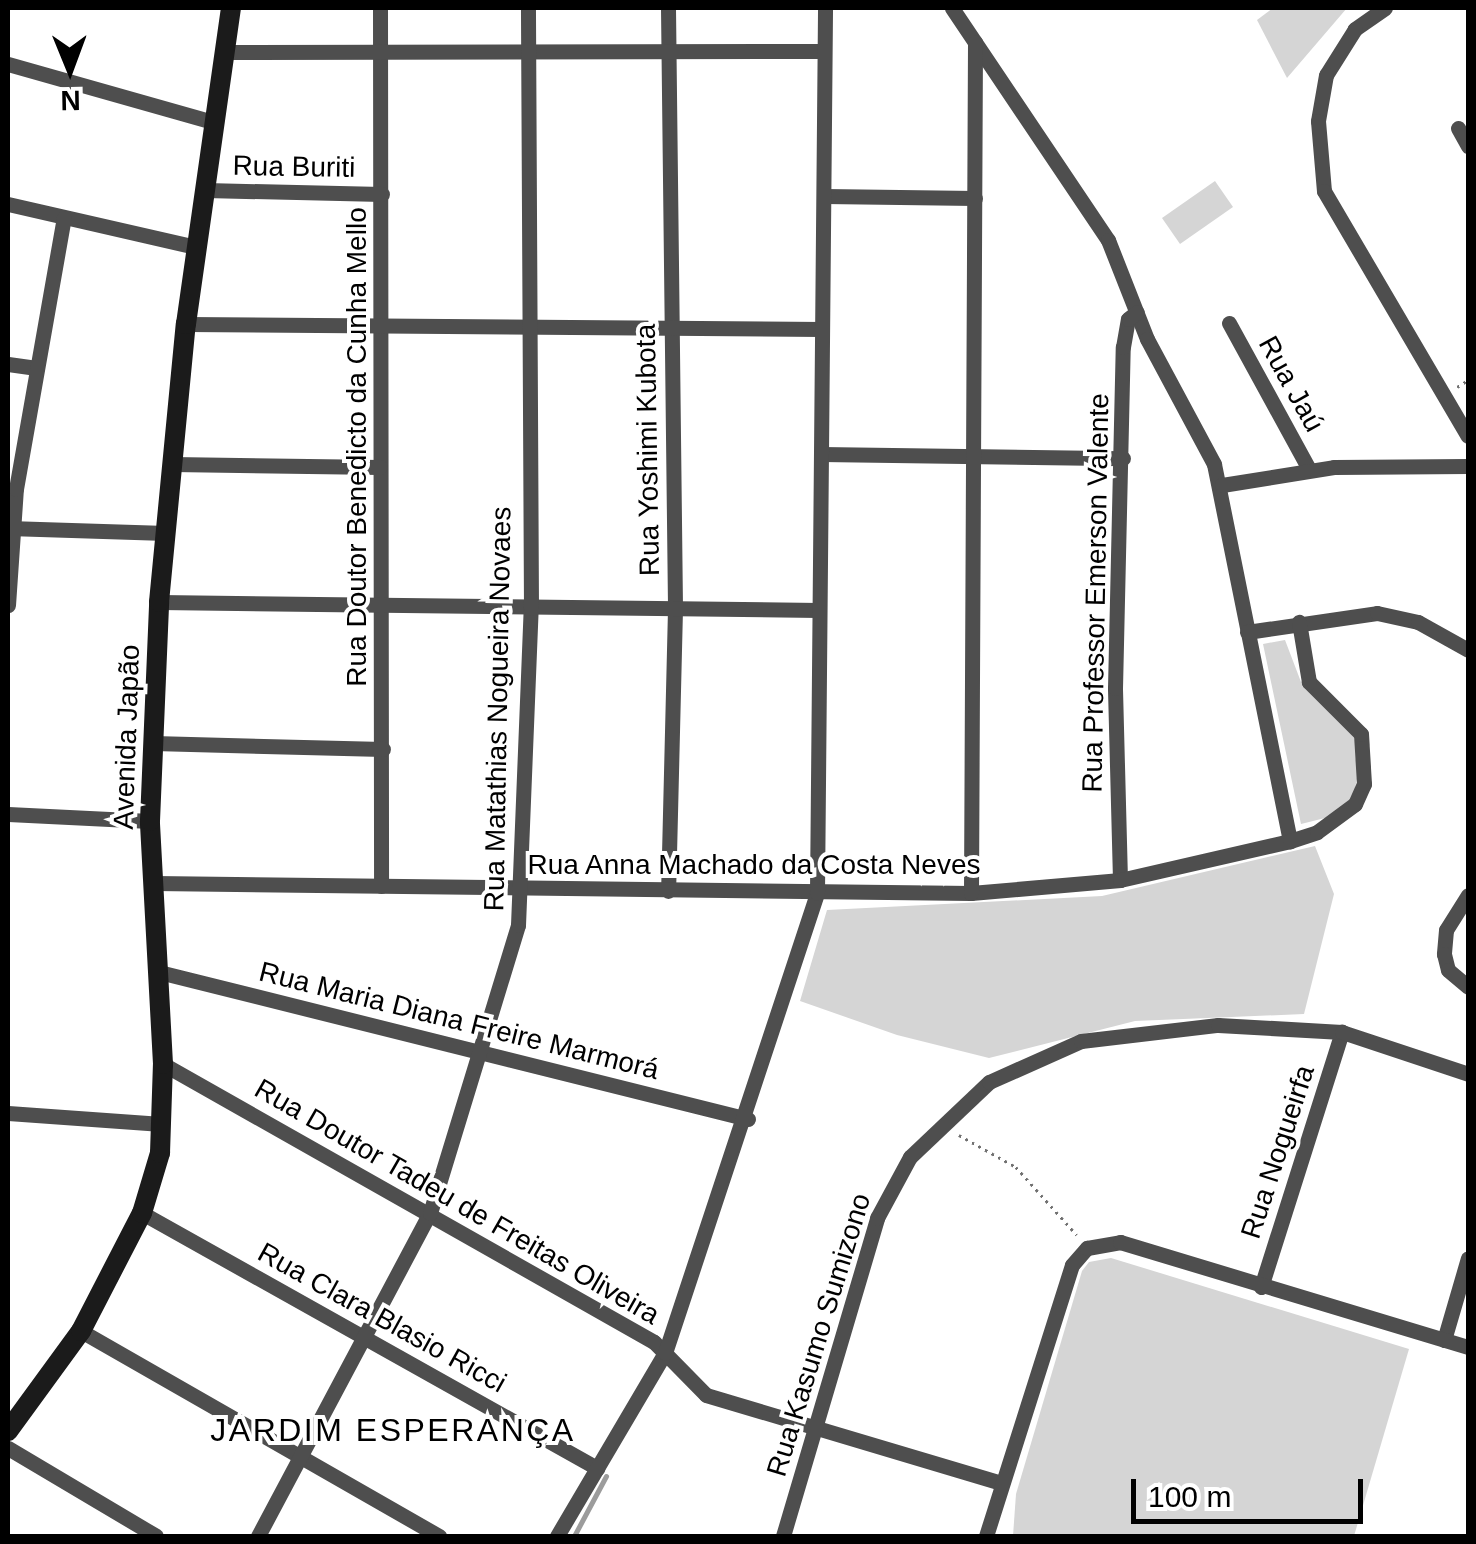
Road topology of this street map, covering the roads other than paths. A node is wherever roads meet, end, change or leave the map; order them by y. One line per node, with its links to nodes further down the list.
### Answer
1 (231, 8): 11 (main road, Avenida Japão)
2 (380, 8): 13 (street, Rua Doutor Benedicto da Cunha Mello)
3 (528, 8): 12 (street, Rua Matathias Nogueira Novaes)
4 (668, 8): 9 (street, Rua Yoshimi Kubota)
5 (825, 8): 10 (street)
6 (952, 8): 8 (street)
7 (1385, 8): 34 (street)
8 (975, 42): 21 (street); 25 (street)
9 (666, 50): 10 (street); 12 (street); 30 (street, Rua Yoshimi Kubota)
10 (824, 51): 20 (street)
11 (222, 52): 13 (street); 15 (main road, Avenida Japão)
12 (528, 52): 13 (street); 29 (street, Rua Matathias Nogueira Novaes)
13 (380, 55): 19 (street, Rua Doutor Benedicto da Cunha Mello)
14 (8, 64): 15 (street)
15 (213, 122): 18 (main road, Avenida Japão)
16 (1458, 128): 17 (street)
17 (1468, 146)
18 (205, 190): 19 (street, Rua Buriti); 24 (main road, Avenida Japão)
19 (382, 194): 28 (street, Rua Doutor Benedicto da Cunha Mello)
20 (824, 196): 21 (street); 31 (street)
21 (974, 198): 36 (street)
22 (8, 204): 23 (street)
23 (64, 218): 24 (street); 33 (street)
24 (195, 247): 27 (main road, Avenida Japão)
25 (1136, 312): 37 (street, Rua Professor Emerson Valente); 42 (street)
26 (1229, 323): 41 (street, Rua Jaú)
27 (186, 324): 28 (street); 38 (main road, Avenida Japão)
28 (382, 327): 29 (street); 40 (street, Rua Doutor Benedicto da Cunha Mello)
29 (526, 328): 30 (street); 48 (street, Rua Matathias Nogueira Novaes)
30 (671, 328): 31 (street); 49 (street, Rua Yoshimi Kubota)
31 (822, 330): 35 (street)
32 (8, 364): 33 (street)
33 (35, 368): 43 (street)
34 (1468, 436)
35 (821, 454): 36 (street); 50 (street)
36 (974, 455): 37 (street); 65 (street)
37 (1123, 458): 59 (street, Rua Professor Emerson Valente)
38 (172, 464): 40 (street); 44 (main road, Avenida Japão)
39 (1468, 466): 41 (street)
40 (380, 467): 46 (street, Rua Doutor Benedicto da Cunha Mello)
41 (1310, 469): 42 (street)
42 (1222, 485): 52 (street)
43 (9, 529): 44 (street); 47 (street)
44 (166, 533): 45 (main road, Avenida Japão)
45 (160, 602): 46 (street); 54 (main road, Avenida Japão)
46 (381, 604): 48 (street); 55 (street, Rua Doutor Benedicto da Cunha Mello)
47 (8, 605)
48 (531, 608): 49 (street); 62 (street, Rua Matathias Nogueira Novaes)
49 (675, 609): 50 (street); 63 (street, Rua Yoshimi Kubota)
50 (819, 610): 64 (street)
51 (1299, 622): 52 (street); 53 (street); 58 (street, Rua Anna Machado da Costa Neves)
52 (1247, 632): 58 (street)
53 (1468, 650)
54 (153, 743): 55 (street); 57 (main road, Avenida Japão)
55 (383, 748): 61 (street, Rua Doutor Benedicto da Cunha Mello)
56 (8, 814): 57 (street)
57 (150, 821): 60 (main road, Avenida Japão)
58 (1290, 841): 59 (street, Rua Anna Machado da Costa Neves)
59 (1120, 880): 65 (street, Rua Anna Machado da Costa Neves)
60 (154, 883): 61 (street, Rua Anna Machado da Costa Neves); 67 (main road, Avenida Japão)
61 (381, 886): 62 (street, Rua Anna Machado da Costa Neves)
62 (522, 890): 63 (street, Rua Anna Machado da Costa Neves); 70 (street, Rua Matathias Nogueira Novaes)
63 (668, 891): 64 (street, Rua Anna Machado da Costa Neves)
64 (817, 892): 65 (street, Rua Anna Machado da Costa Neves); 74 (street)
65 (971, 893)
66 (1468, 895): 68 (street)
67 (158, 972): 70 (street, Rua Maria Diana Freire Marmorá); 71 (main road, Avenida Japão)
68 (1468, 987)
69 (1342, 1032): 72 (street, Rua Kasumo Sumizono); 79 (street, Rua Nogueirfa); 85 (street, Rua Kasumo Sumizono)
70 (483, 1054): 74 (street, Rua Maria Diana Freire Marmorá); 77 (street, Rua Matathias Nogueira Novaes)
71 (163, 1064): 75 (main road, Avenida Japão); 77 (street, Rua Doutor Tadeu de Freitas Oliveira)
72 (1468, 1074)
73 (8, 1114): 75 (street)
74 (748, 1118): 84 (street)
75 (162, 1124): 76 (main road, Avenida Japão)
76 (142, 1213): 80 (main road, Avenida Japão); 81 (street, Rua Clara Blasio Ricci)
77 (430, 1213): 81 (street, Rua Matathias Nogueira Novaes); 84 (street, Rua Doutor Tadeu de Freitas Oliveira)
78 (1468, 1258): 82 (street)
79 (1261, 1287): 82 (street); 90 (street)
80 (81, 1331): 86 (main road, Avenida Japão); 88 (street)
81 (368, 1338): 88 (street, Rua Matathias Nogueira Novaes); 89 (street, Rua Clara Blasio Ricci)
82 (1444, 1340): 83 (street)
83 (1468, 1347)
84 (666, 1352): 85 (street, Rua Doutor Tadeu de Freitas Oliveira); 89 (street)
85 (816, 1429): 90 (street, Rua Doutor Tadeu de Freitas Oliveira); 95 (street, Rua Kasumo Sumizono)
86 (8, 1431)
87 (8, 1448): 91 (street)
88 (302, 1460): 92 (street, Rua Matathias Nogueira Novaes); 93 (street)
89 (597, 1468): 94 (street)
90 (1002, 1483): 96 (street)
91 (156, 1536)
92 (258, 1536)
93 (439, 1536)
94 (557, 1536)
95 (783, 1536)
96 (986, 1536)

